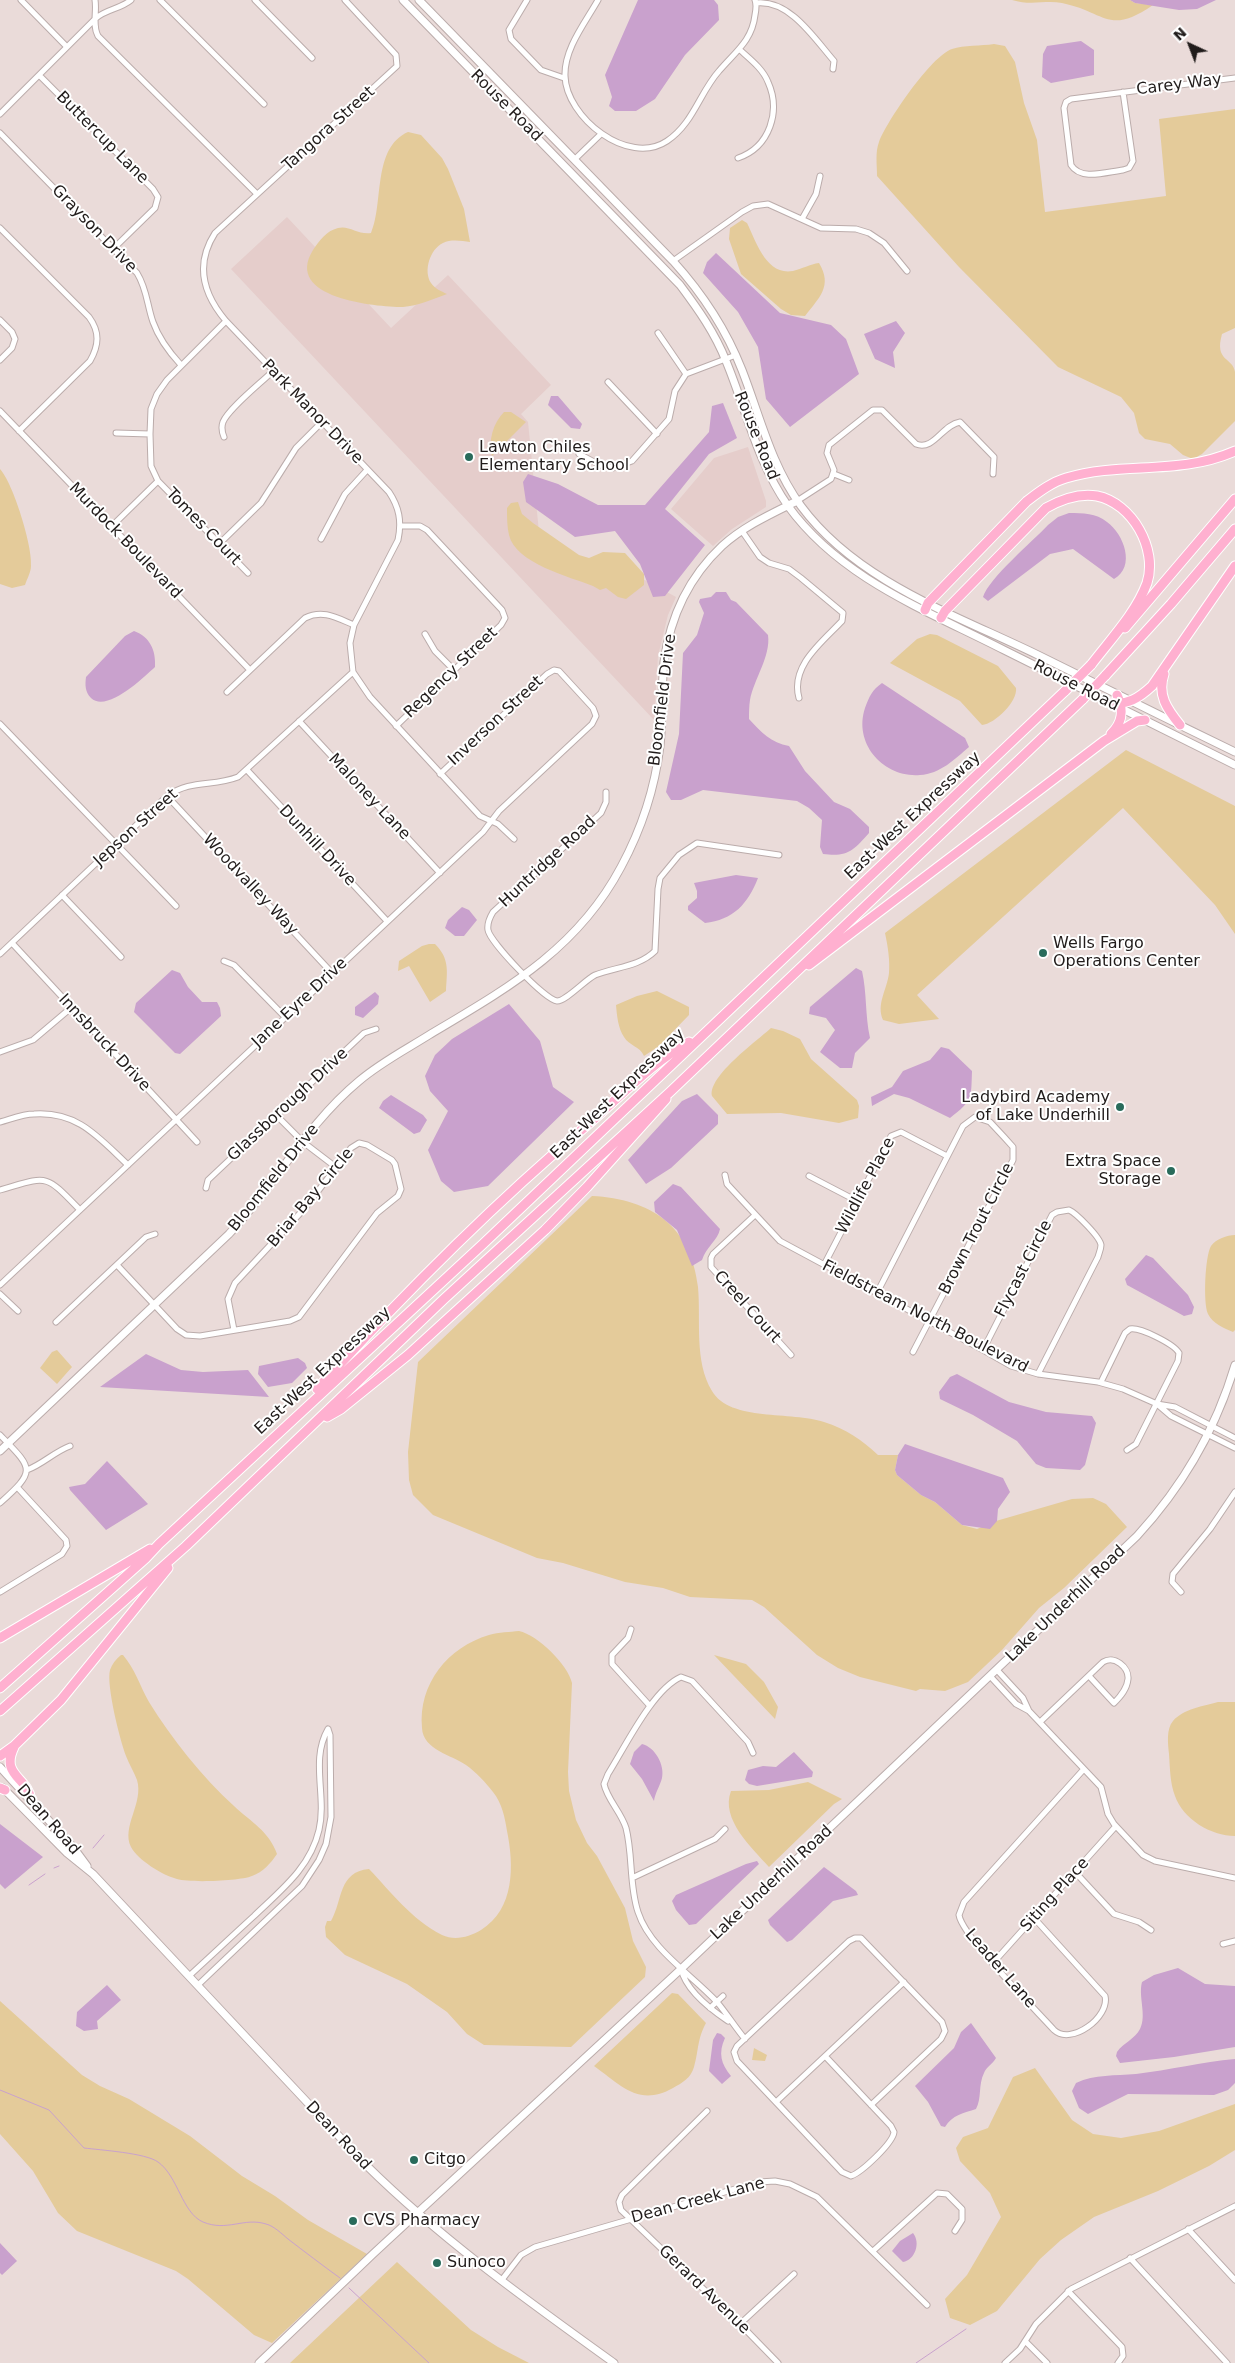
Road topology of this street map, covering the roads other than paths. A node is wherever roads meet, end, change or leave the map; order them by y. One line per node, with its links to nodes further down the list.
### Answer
1 (21, 0): 13 (street)
2 (95, 0): 12 (street)
3 (131, 0): 12 (street)
4 (160, 0): 21 (street)
5 (254, 0): 15 (street)
6 (345, 0): 28 (street, Tangora Street)
7 (403, 0): 38 (street, Rouse Road)
8 (419, 0): 26 (street, Rouse Road)
9 (527, 0): 18 (street)
10 (598, 0): 18 (street)
11 (756, 2): 14 (street); 16 (street)
12 (96, 18): 13 (street); 28 (street)
13 (67, 47): 17 (street)
14 (740, 50): 24 (street); 25 (street)
15 (312, 58)
16 (833, 69)
17 (39, 75): 22 (street); 31 (street, Buttercup Lane)
18 (564, 78): 24 (street)
19 (1235, 78): 20 (street, Carey Way)
20 (1123, 92): 20 (street, Carey Way)
21 (264, 104)
22 (0, 114)
23 (0, 133): 31 (street, Grayson Drive)
24 (601, 134): 26 (street)
25 (738, 158)
26 (575, 159): 32 (street, Rouse Road)
27 (820, 176): 29 (street)
28 (257, 194): 35 (street, Park Manor Drive)
29 (802, 220): 32 (street); 33 (street)
30 (0, 228): 46 (street)
31 (114, 248): 40 (street, Grayson Drive)
32 (673, 261): 37 (street, Rouse Road)
33 (907, 271)
34 (0, 320): 39 (street)
35 (226, 321): 40 (street); 41 (street, Park Manor Drive)
36 (658, 333): 42 (street)
37 (736, 355): 38 (street); 59 (street, Rouse Road)
38 (726, 359): 42 (street); 60 (street, Rouse Road)
39 (0, 360)
40 (181, 365): 48 (street)
41 (273, 371): 45 (street, Park Manor Drive); 50 (street)
42 (686, 374): 49 (street)
43 (608, 382): 49 (street)
44 (0, 411): 46 (street, Murdock Boulevard)
45 (322, 422): 53 (street, Park Manor Drive); 66 (street)
46 (20, 431): 61 (street, Murdock Boulevard)
47 (116, 433): 48 (street)
48 (150, 434): 57 (street)
49 (657, 434): 52 (street)
50 (224, 437)
51 (1235, 451): 69 (highway)
52 (579, 454)
53 (367, 470): 62 (street, Park Manor Drive); 65 (street)
54 (834, 474): 55 (street); 56 (street); 59 (street)
55 (993, 474)
56 (849, 480)
57 (158, 481): 61 (street); 66 (street, Tomes Court)
58 (1235, 499): 73 (highway, East-West Expressway)
59 (798, 501): 60 (street, Bloomfield Drive); 69 (street, Rouse Road)
60 (788, 506): 64 (street, Bloomfield Drive); 69 (street, Rouse Road)
61 (112, 526): 75 (street, Murdock Boulevard)
62 (401, 526): 71 (street); 76 (street, Regency Street)
63 (1235, 529): 109 (highway, East-West Expressway, bridge)
64 (742, 531): 81 (street); 111 (street, Bloomfield Drive)
65 (321, 539)
66 (219, 544): 68 (street, Tomes Court)
67 (1235, 566): 74 (highway)
68 (248, 574)
69 (926, 607): 70 (street, Rouse Road)
70 (943, 614): 73 (highway); 80 (street, Rouse Road); 83 (street, Rouse Road)
71 (354, 625): 75 (street); 78 (street)
72 (425, 634): 76 (street)
73 (1091, 665): 115 (highway, East-West Expressway, bridge)
74 (1166, 668): 82 (highway); 88 (highway)
75 (250, 670): 79 (street)
76 (454, 670): 89 (street, Regency Street)
77 (554, 670): 94 (street, Inverson Street); 97 (street, Jane Eyre Drive)
78 (353, 672): 86 (street, Jepson Street); 89 (street)
79 (227, 692)
80 (1117, 695): 82 (street, Rouse Road); 84 (highway)
81 (799, 698)
82 (1131, 701): 84 (highway); 88 (street, Rouse Road)
83 (1111, 703): 84 (highway)
84 (1122, 707): 85 (street, Rouse Road); 90 (highway)
85 (1145, 720): 90 (highway); 92 (street, Rouse Road)
86 (299, 721): 93 (street, Jepson Street); 101 (street, Maloney Lane)
87 (0, 724): 99 (street)
88 (1180, 725): 91 (street, Rouse Road)
89 (396, 726): 94 (street)
90 (1104, 741): 109 (highway)
91 (1235, 752)
92 (1235, 765)
93 (248, 770): 96 (street, Jepson Street); 104 (street, Dunhill Drive)
94 (440, 774): 97 (street)
95 (606, 792): 111 (street, Huntridge Road)
96 (167, 796): 99 (street, Jepson Street); 110 (street, Woodvalley Way)
97 (491, 821): 98 (street); 101 (street, Jane Eyre Drive)
98 (514, 839)
99 (117, 844): 102 (street, Jepson Street); 103 (street)
100 (779, 855): 111 (street)
101 (440, 872): 104 (street, Jane Eyre Drive)
102 (62, 895): 105 (street, Jepson Street); 107 (street)
103 (176, 906)
104 (387, 921): 110 (street, Jane Eyre Drive)
105 (12, 943): 106 (street, Jepson Street); 112 (street, Innsbruck Drive)
106 (0, 954)
107 (121, 957)
108 (224, 961): 113 (street)
109 (798, 972): 117 (highway, East-West Expressway)
110 (332, 973): 113 (street, Jane Eyre Drive)
111 (526, 976): 122 (street, Bloomfield Drive)
112 (72, 1007): 116 (street); 119 (street, Innsbruck Drive)
113 (285, 1017): 119 (street, Jane Eyre Drive)
114 (376, 1029): 118 (street, Glassborough Drive)
115 (698, 1038): 151 (highway, East-West Expressway); 151 (highway)
116 (0, 1052)
117 (670, 1092): 152 (highway, East-West Expressway); 152 (highway)
118 (277, 1116): 122 (street); 128 (street, Glassborough Drive)
119 (176, 1120): 121 (street, Innsbruck Drive); 124 (street, Jane Eyre Drive)
120 (0, 1122): 124 (street)
121 (197, 1142)
122 (303, 1142): 125 (street); 139 (street, Bloomfield Drive)
123 (947, 1156): 130 (street, Wildlife Place); 137 (street, Brown Trout Circle); 142 (street, Brown Trout Circle)
124 (128, 1165): 131 (street, Jane Eyre Drive)
125 (337, 1168): 143 (street, Briar Bay Circle); 143 (street, Briar Bay Circle)
126 (725, 1175): 132 (street, Fieldstream North Boulevard)
127 (809, 1176): 130 (street)
128 (206, 1188)
129 (0, 1190): 131 (street)
130 (857, 1201): 135 (street, Wildlife Place)
131 (80, 1210): 136 (street, Jane Eyre Drive)
132 (755, 1214): 135 (street, Fieldstream North Boulevard); 146 (street, Creel Court)
133 (155, 1234): 134 (street)
134 (117, 1265): 139 (street, Briar Bay Circle); 141 (street)
135 (824, 1265): 137 (street, Fieldstream North Boulevard)
136 (0, 1285)
137 (877, 1293): 142 (street, Fieldstream North Boulevard)
138 (0, 1294): 140 (street)
139 (154, 1305): 143 (street, Briar Bay Circle); 157 (street, Bloomfield Drive)
140 (18, 1312)
141 (56, 1322)
142 (930, 1322): 144 (street, Fieldstream North Boulevard); 145 (street)
143 (234, 1330)
144 (983, 1350): 148 (street, Fieldstream North Boulevard); 148 (street, Flycast Circle)
145 (913, 1352)
146 (791, 1355)
147 (1235, 1364): 153 (street, Lake Underhill Road)
148 (1038, 1374): 149 (street, Fieldstream North Boulevard)
149 (1101, 1382): 150 (street, Fieldstream North Boulevard); 150 (street)
150 (1157, 1404): 153 (street, Fieldstream North Boulevard); 154 (street, Fieldstream North Boulevard); 160 (street)
151 (305, 1407): 166 (highway, East-West Expressway)
152 (316, 1423): 167 (highway, East-West Expressway)
153 (1212, 1426): 154 (street, Lake Underhill Road); 156 (street, Fieldstream North Boulevard)
154 (1208, 1434): 159 (street, Fieldstream North Boulevard); 172 (street, Lake Underhill Road)
155 (0, 1435): 157 (street)
156 (1235, 1438)
157 (8, 1443): 161 (street, Bloomfield Drive); 162 (street)
158 (70, 1446): 162 (street)
159 (1235, 1448)
160 (1127, 1450)
161 (0, 1451)
162 (28, 1470): 163 (street)
163 (18, 1488): 165 (street); 168 (street)
164 (1235, 1492): 169 (street)
165 (0, 1503)
166 (159, 1544): 171 (highway); 175 (highway, East-West Expressway)
167 (186, 1546): 177 (highway, East-West Expressway); 180 (highway)
168 (0, 1592)
169 (1180, 1592)
170 (631, 1630): 176 (street)
171 (0, 1638)
172 (997, 1670): 173 (street, Lake Underhill Road); 178 (street)
173 (990, 1676): 178 (street); 198 (street, Lake Underhill Road)
174 (1089, 1676): 174 (street); 179 (street)
175 (0, 1688)
176 (650, 1706): 181 (street); 191 (street)
177 (0, 1711)
178 (1029, 1711): 179 (street)
179 (1040, 1722): 184 (street)
180 (14, 1746): 182 (highway); 186 (highway)
181 (753, 1753)
182 (0, 1756)
183 (0, 1767): 186 (street, Dean Road)
184 (1084, 1769): 187 (street); 197 (street, Leader Lane)
185 (2, 1788): 190 (street, Dean Road)
186 (31, 1800): 190 (street, Dean Road)
187 (1116, 1826): 189 (street, Siting Place); 192 (street)
188 (725, 1829): 191 (street)
189 (1075, 1872): 193 (street, Siting Place); 194 (street)
190 (93, 1874): 199 (street, Dean Road)
191 (632, 1878): 198 (street)
192 (1235, 1878)
193 (1034, 1918): 197 (street, Siting Place); 197 (street, Leader Lane)
194 (1151, 1930)
195 (1235, 1941): 196 (street)
196 (1223, 1944)
197 (993, 1963)
198 (681, 1969): 203 (street); 204 (street); 212 (street, Lake Underhill Road)
199 (189, 1976): 201 (street, Dean Road); 201 (street)
200 (904, 1982): 206 (street); 207 (street); 209 (street)
201 (198, 1985): 212 (street, Dean Road)
202 (723, 1996): 203 (street)
203 (717, 2002): 204 (street); 205 (street)
204 (710, 2008): 205 (street)
205 (731, 2023): 206 (street)
206 (745, 2038): 208 (street)
207 (825, 2056): 208 (street); 209 (street)
208 (776, 2102): 209 (street)
209 (871, 2105)
210 (707, 2111): 213 (street)
211 (1235, 2206): 214 (street)
212 (417, 2214): 220 (street, Dean Road); 225 (street, Lake Underhill Road)
213 (630, 2219): 216 (street, Dean Creek Lane); 220 (street, Dean Creek Lane); 223 (street, Gerard Avenue)
214 (1188, 2229): 217 (street); 219 (street)
215 (955, 2230): 216 (street)
216 (873, 2251): 222 (street, Dean Creek Lane)
217 (1130, 2258): 221 (street); 231 (street)
218 (794, 2274): 223 (street)
219 (1235, 2280)
220 (501, 2281): 226 (street, Dean Road)
221 (1068, 2291): 224 (street); 230 (street)
222 (927, 2305)
223 (740, 2324): 227 (street, Gerard Avenue)
224 (1025, 2341): 228 (street); 229 (street)
225 (259, 2363)
226 (614, 2363)
227 (778, 2363)
228 (1006, 2363)
229 (1046, 2363)
230 (1118, 2363)
231 (1228, 2363)

